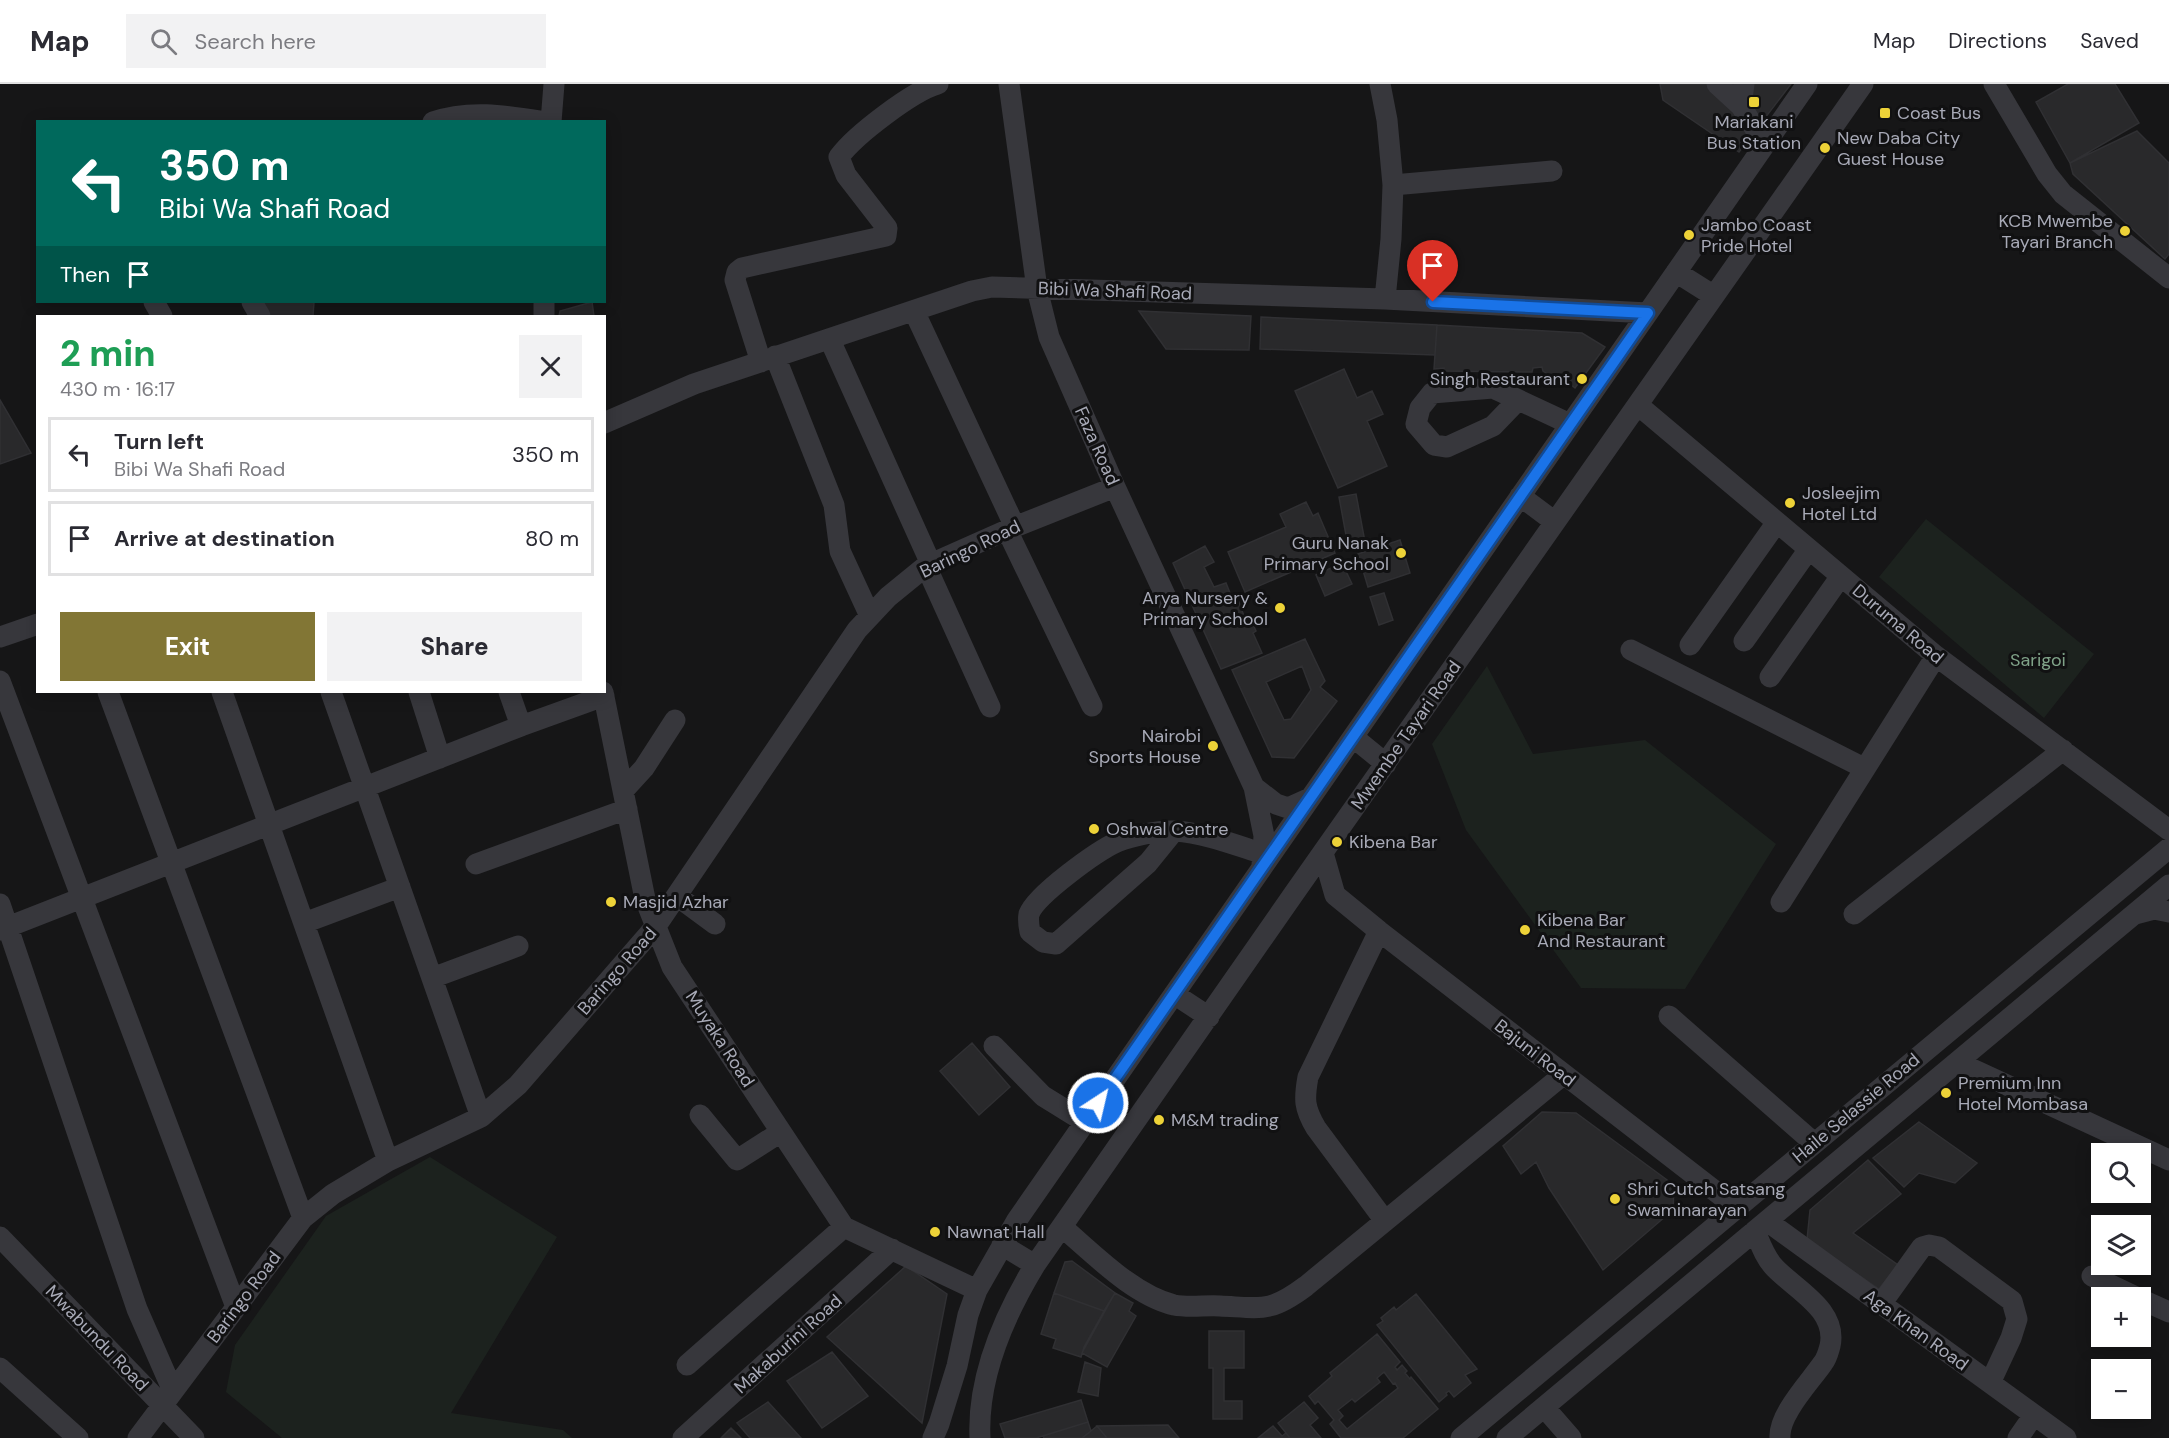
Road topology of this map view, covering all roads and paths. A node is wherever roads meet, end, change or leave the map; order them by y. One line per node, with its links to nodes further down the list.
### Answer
1 (554, 84): 13 (street)
2 (938, 84): 25 (street)
3 (1009, 84): 19 (street, Faza Road)
4 (1380, 84): 16 (street)
5 (1717, 84): 10 (street)
6 (1744, 84): 10 (street)
7 (1807, 84): 14 (street)
8 (1863, 84): 20 (street, Mwembe Tayari Road)
9 (2004, 87): 18 (street)
10 (1741, 106): 14 (street)
11 (439, 120): 12 (street)
12 (534, 120)
13 (549, 120)
14 (1765, 145): 17 (street)
15 (1552, 171): 16 (street)
16 (1392, 185): 21 (street)
17 (1676, 272): 20 (street); 23 (street)
18 (2169, 278)
19 (1037, 289): 21 (street, Bibi Wa Shafi Road); 22 (street, Bibi Wa Shafi Road); 30 (street, Faza Road)
20 (1714, 296): 27 (street, Mwembe Tayari Road)
21 (1385, 299): 23 (street, Bibi Wa Shafi Road)
22 (914, 311): 24 (street, Bibi Wa Shafi Road); 34 (street)
23 (1648, 313): 29 (street)
24 (830, 340): 25 (street, Bibi Wa Shafi Road); 36 (street)
25 (768, 359): 28 (street, Bibi Wa Shafi Road); 38 (street)
26 (1518, 400): 29 (street)
27 (1638, 405): 32 (street, Mwembe Tayari Road); 33 (street, Duruma Road)
28 (606, 422)
29 (1570, 424): 31 (street)
30 (1114, 487): 34 (street, Baringo Road); 65 (street, Faza Road)
31 (1520, 496): 32 (street); 57 (street)
32 (1556, 522): 60 (street, Mwembe Tayari Road)
33 (1777, 522): 35 (street, Duruma Road); 42 (street)
34 (1011, 528): 36 (street, Baringo Road); 53 (street)
35 (1809, 549): 37 (street, Duruma Road); 41 (street)
36 (928, 565): 38 (street, Baringo Road); 54 (street)
37 (1841, 576): 44 (street, Duruma Road); 45 (street)
38 (870, 616): 80 (street, Baringo Road)
39 (36, 625): 40 (street)
40 (0, 637)
41 (1744, 641)
42 (1690, 645)
43 (1631, 650): 63 (street)
44 (1936, 656): 58 (street, Duruma Road); 63 (street)
45 (1770, 677)
46 (0, 681): 81 (street)
47 (108, 693): 74 (street)
48 (222, 693): 68 (street)
49 (331, 693): 64 (street)
50 (419, 693): 59 (street)
51 (508, 693): 56 (street)
52 (603, 694): 56 (street); 61 (street, Muyaka Road)
53 (1092, 706)
54 (990, 707)
55 (675, 720): 62 (street)
56 (521, 726): 59 (street)
57 (1353, 737): 60 (street); 66 (street)
58 (2062, 750): 69 (street, Duruma Road); 85 (street)
59 (440, 758): 64 (street)
60 (1386, 764): 72 (street, Mwembe Tayari Road)
61 (618, 768): 62 (street); 67 (street, Muyaka Road)
62 (644, 768): 67 (street)
63 (1864, 768): 83 (street)
64 (365, 787): 68 (street); 77 (street)
65 (1254, 787): 66 (street); 73 (street, Faza Road)
66 (1310, 798): 73 (street)
67 (625, 800): 75 (street); 88 (street, Muyaka Road)
68 (269, 825): 74 (street); 86 (street)
69 (2169, 830)
70 (1174, 831): 70 (street); 73 (street)
71 (2169, 848): 76 (street, Haile Selassie Road)
72 (1323, 853): 78 (street, Mwembe Tayari Road); 79 (street)
73 (1262, 861): 93 (street)
74 (172, 863): 81 (street); 109 (street)
75 (476, 864)
76 (2133, 878): 82 (street); 103 (street, Haile Selassie Road)
77 (400, 887): 86 (street); 92 (street)
78 (1295, 892): 79 (street); 94 (street, Mwembe Tayari Road)
79 (1335, 895): 90 (street, Bajuni Road)
80 (677, 896): 87 (street); 88 (street, Baringo Road)
81 (82, 898): 89 (street); 123 (street)
82 (2165, 899): 97 (street, Haile Selassie Road)
83 (1781, 902)
84 (0, 904): 89 (street)
85 (1854, 914)
86 (304, 923): 105 (street)
87 (715, 924)
88 (656, 926): 100 (street, Baringo Road); 102 (street, Muyaka Road)
89 (4, 928): 130 (street)
90 (1378, 932): 98 (street, Bajuni Road); 110 (street)
91 (518, 946): 92 (street)
92 (432, 978): 100 (street)
93 (1174, 994): 94 (street); 101 (street)
94 (1209, 1017): 113 (street, Mwembe Tayari Road)
95 (1669, 1017): 103 (street)
96 (994, 1046): 101 (street)
97 (1957, 1062): 104 (street); 107 (street, Haile Selassie Road)
98 (1563, 1075): 108 (street, Bajuni Road); 110 (street)
99 (700, 1115): 102 (street)
100 (481, 1117): 105 (street, Baringo Road)
101 (1085, 1122): 115 (street)
102 (781, 1132): 112 (street, Muyaka Road)
103 (1814, 1143): 106 (street, Haile Selassie Road)
104 (2169, 1160)
105 (388, 1161): 109 (street, Baringo Road)
106 (1783, 1169): 107 (street); 108 (street, Haile Selassie Road)
107 (1806, 1188): 111 (street, Haile Selassie Road)
108 (1737, 1208): 139 (street, Haile Selassie Road)
109 (303, 1218): 123 (street, Baringo Road)
110 (1385, 1221): 113 (street)
111 (1761, 1226): 121 (street, Aga Khan Road); 131 (street, Haile Selassie Road); 142 (street)
112 (844, 1227): 116 (street); 127 (street)
113 (1062, 1227): 117 (street, Mwembe Tayari Road)
114 (0, 1237): 130 (street, Mwabundu Road)
115 (1002, 1245): 117 (street); 120 (street)
116 (892, 1249): 120 (street); 136 (street, Makaburini Road)
117 (1035, 1265): 126 (street, Mwembe Tayari Road)
118 (2092, 1275): 119 (street)
119 (2117, 1287)
120 (977, 1290): 125 (street)
121 (1881, 1304): 129 (street, Aga Khan Road); 129 (street)
122 (2151, 1304): 124 (street)
123 (236, 1307): 130 (street, Baringo Road)
124 (2169, 1312)
125 (961, 1342): 126 (street); 137 (street)
126 (995, 1347): 138 (street, Mwembe Tayari Road)
127 (687, 1365)
128 (0, 1368): 133 (street)
129 (1990, 1383): 132 (street, Aga Khan Road)
130 (168, 1398): 134 (street, Baringo Road); 135 (street, Mwabundu Road)
131 (1544, 1407): 140 (street, Haile Selassie Road); 141 (street)
132 (2034, 1415): 143 (street); 144 (street, Aga Khan Road)
133 (78, 1438)
134 (138, 1438)
135 (194, 1438)
136 (683, 1438)
137 (933, 1438)
138 (980, 1438)
139 (1461, 1438)
140 (1507, 1438)
141 (1571, 1438)
142 (1780, 1438)
143 (2018, 1438)
144 (2066, 1438)

